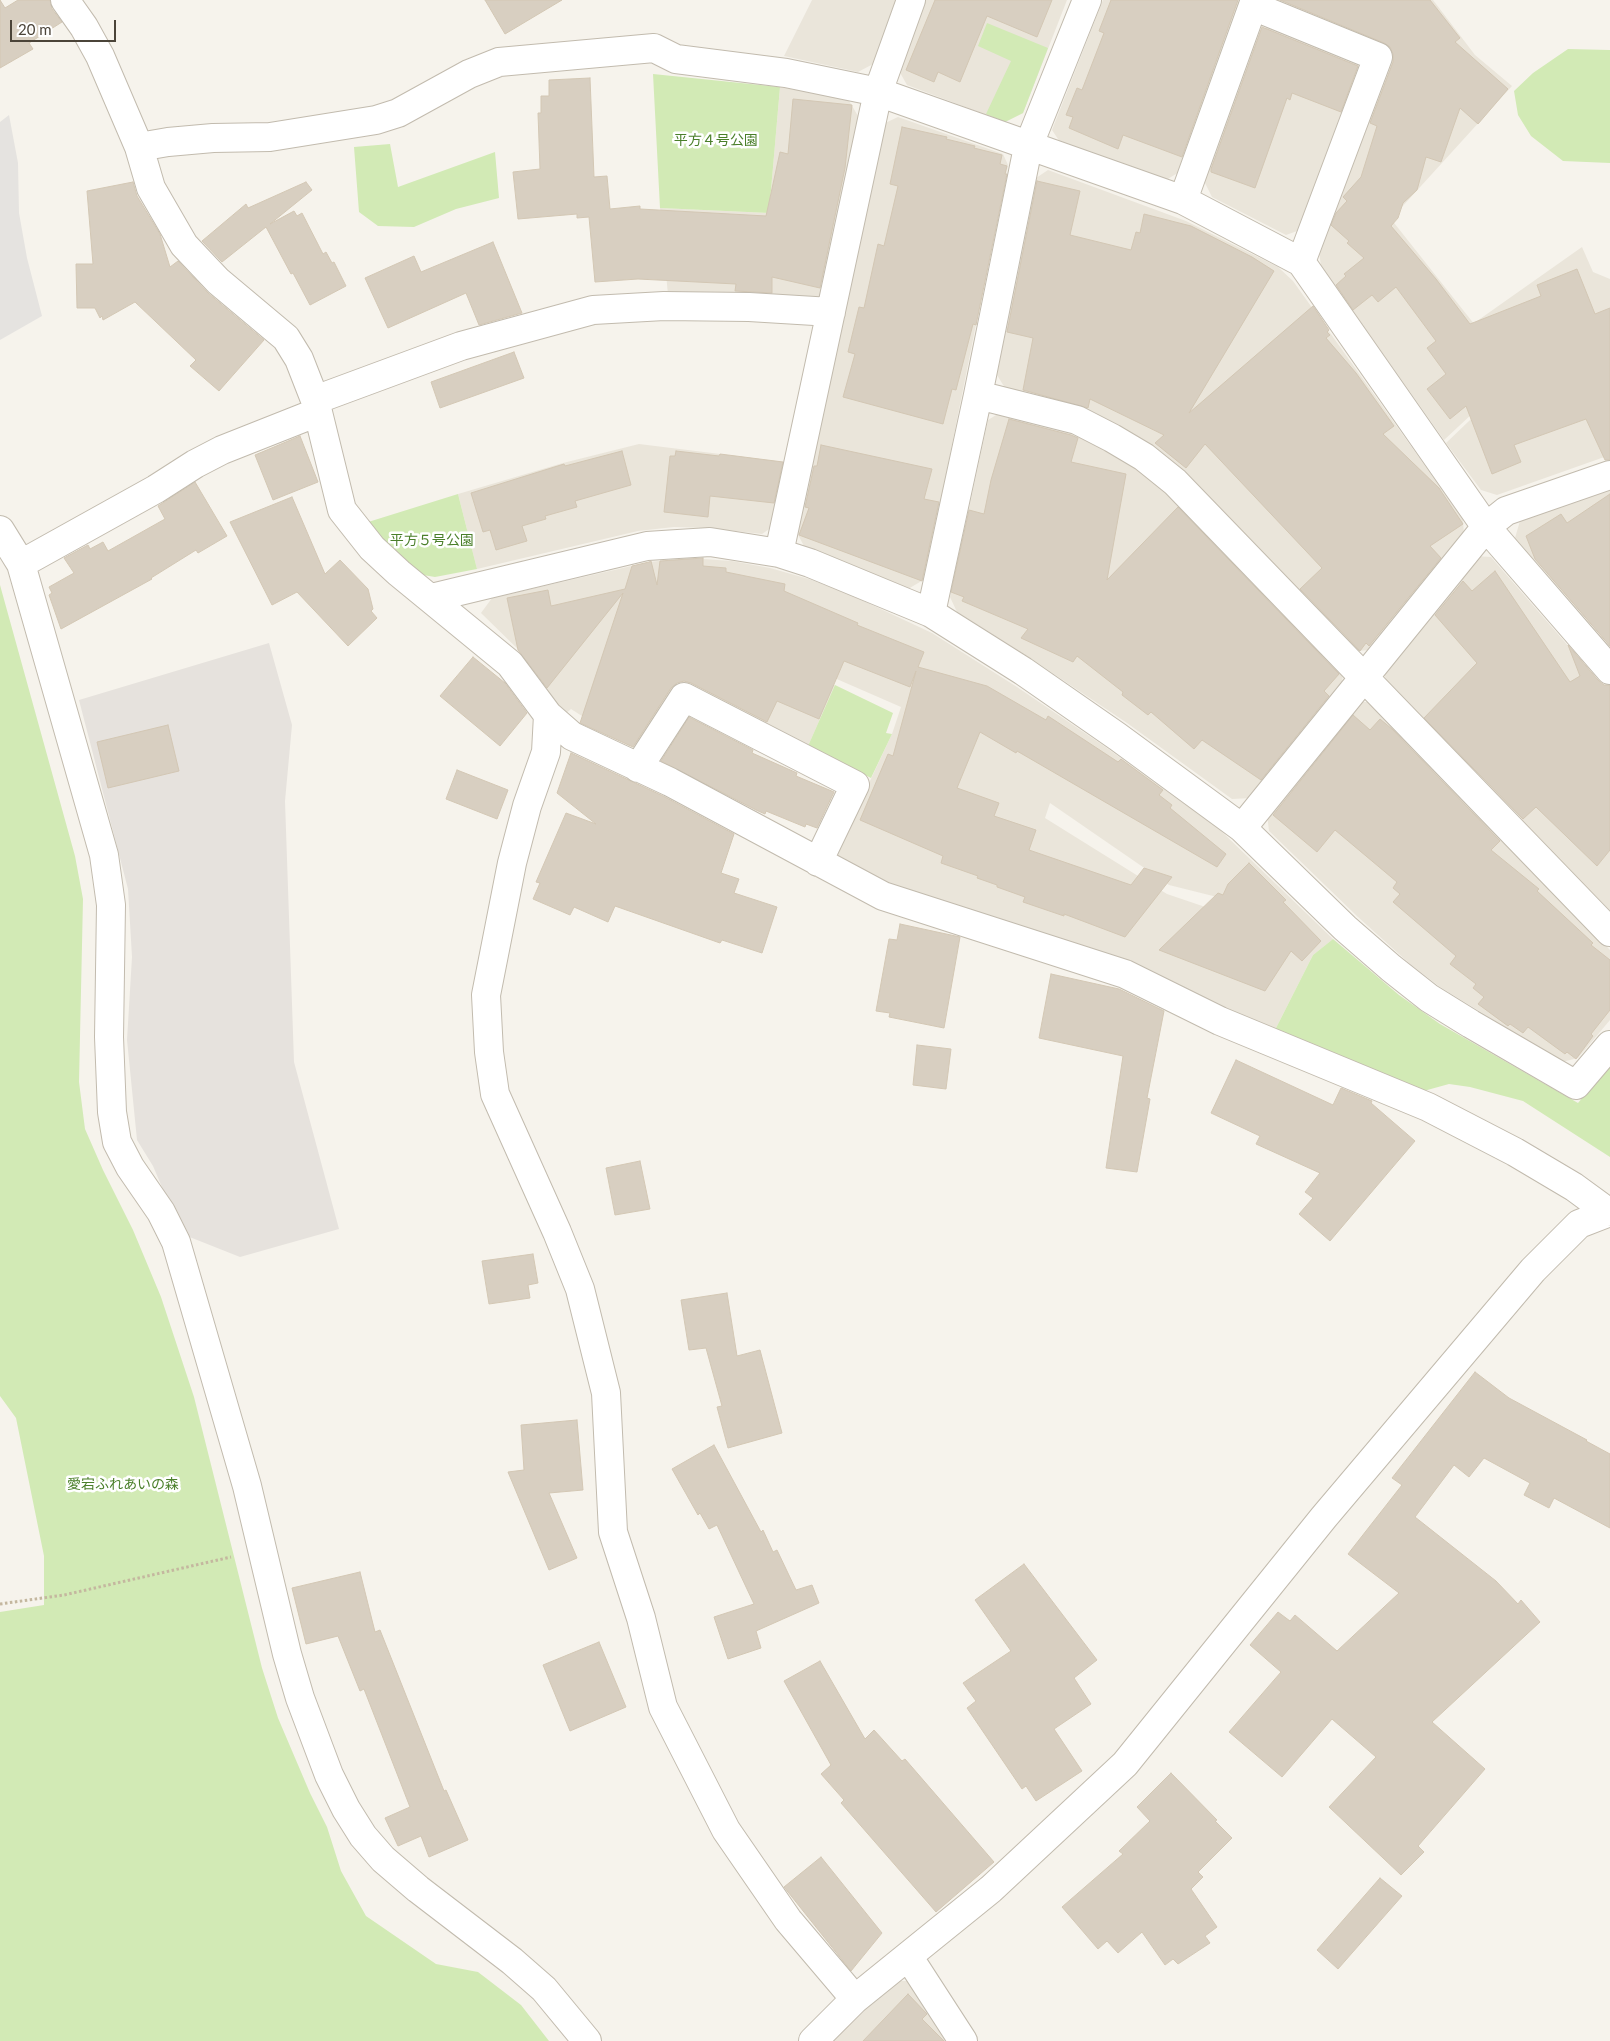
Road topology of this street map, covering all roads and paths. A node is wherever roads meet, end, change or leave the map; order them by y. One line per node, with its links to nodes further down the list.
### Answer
1 (65, 0): 7 (street)
2 (911, 0): 5 (street)
3 (1086, 0): 6 (street)
4 (1254, 3): 8 (street); 9 (street)
5 (878, 92): 6 (street); 7 (street); 10 (street)
6 (1028, 146): 8 (street); 11 (street)
7 (139, 147): 12 (street)
8 (1183, 200): 9 (street)
9 (1301, 262): 14 (street)
10 (831, 312): 12 (street); 16 (street)
11 (978, 395): 19 (street); 21 (street)
12 (317, 406): 17 (street); 18 (street)
13 (1610, 474): 14 (street)
14 (1486, 527): 20 (street); 21 (street)
15 (0, 530): 17 (street)
16 (779, 553): 18 (street); 19 (street)
17 (21, 564): 29 (street)
18 (430, 598): 22 (street)
19 (931, 613): 24 (street)
20 (1610, 670)
21 (1364, 675): 24 (street); 26 (street)
22 (548, 715): 23 (street); 32 (street)
23 (638, 768): 25 (street); 25 (street)
24 (1242, 828): 27 (street)
25 (818, 862): 28 (street)
26 (1610, 932)
27 (1610, 1045)
28 (1609, 1212): 31 (street)
29 (263, 1549): 30 (path); 33 (street)
30 (0, 1604)
31 (908, 1956): 32 (street); 35 (street)
32 (855, 1999): 34 (street)
33 (587, 2041)
34 (813, 2041)
35 (963, 2041)

